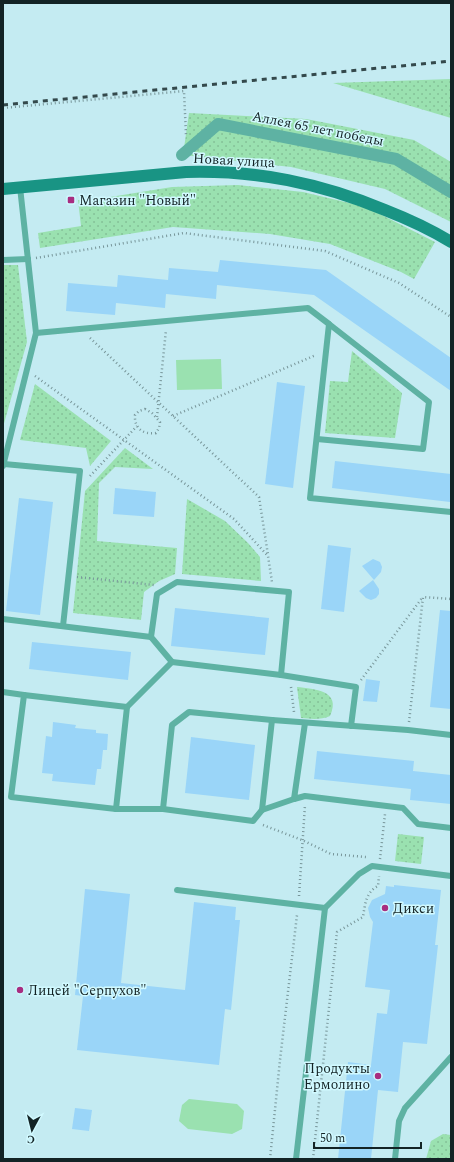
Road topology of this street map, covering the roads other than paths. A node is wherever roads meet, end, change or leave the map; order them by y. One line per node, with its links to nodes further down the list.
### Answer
1 (185, 153): 4 (street, Аллея 65 лет победы)
2 (20, 187): 3 (street, Новая улица); 5 (street, Новая улица); 6 (lane)
3 (3, 189)
4 (451, 192)
5 (451, 242)
6 (28, 259): 7 (lane); 9 (lane)
7 (3, 260)
8 (329, 324): 9 (lane); 10 (lane); 10 (lane)
9 (36, 333): 11 (lane)
10 (317, 439): 12 (lane)
11 (3, 465): 14 (lane)
12 (451, 512)
13 (3, 619): 14 (lane)
14 (63, 626): 15 (lane)
15 (151, 637): 16 (lane); 17 (lane)
16 (172, 662): 17 (lane); 20 (lane)
17 (281, 675): 23 (lane)
18 (3, 692): 19 (lane)
19 (24, 695): 20 (lane); 27 (lane)
20 (127, 707): 27 (lane)
21 (272, 720): 22 (lane); 26 (lane); 28 (lane)
22 (305, 723): 23 (lane); 25 (lane)
23 (351, 726): 24 (lane)
24 (451, 735)
25 (294, 799): 28 (lane); 29 (lane)
26 (163, 809): 27 (lane); 28 (lane)
27 (116, 810)
28 (262, 810)
29 (451, 828)
30 (451, 876): 32 (lane)
31 (177, 890): 32 (lane)
32 (324, 908): 34 (lane)
33 (451, 1056): 35 (lane)
34 (296, 1159)
35 (395, 1159)

